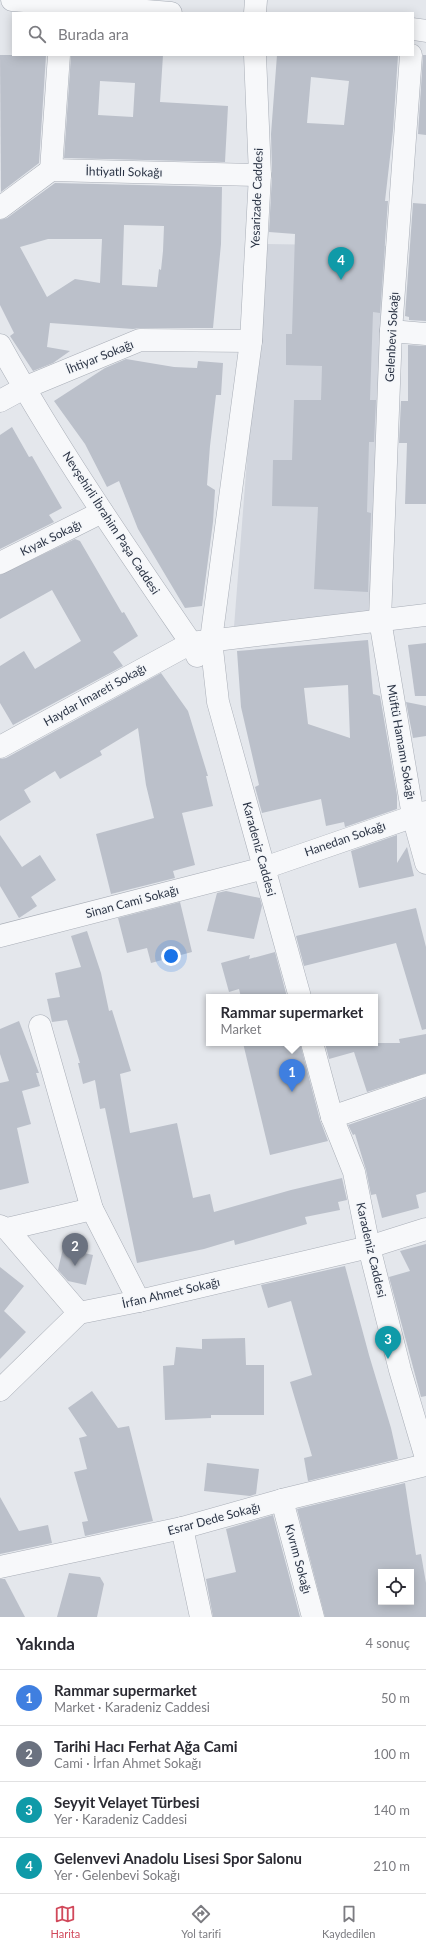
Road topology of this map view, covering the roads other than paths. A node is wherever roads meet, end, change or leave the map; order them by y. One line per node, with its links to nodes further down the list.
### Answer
1 (12, 0): 3 (street)
2 (256, 0): 5 (street)
3 (62, 6): 4 (street)
4 (155, 12)
5 (254, 12)
6 (414, 29): 7 (street)
7 (426, 31)
8 (59, 56): 11 (street)
9 (256, 56): 12 (street, Yesarizade Caddesi)
10 (411, 56): 14 (street, Gelenbevi Sokağı)
11 (51, 170): 12 (street, İhtiyatlı Sokağı); 13 (street)
12 (260, 175): 16 (street, Yesarizade Caddesi)
13 (0, 208)
14 (391, 331): 15 (street); 23 (street, Gelenbevi Sokağı)
15 (426, 334)
16 (250, 341): 18 (street, İhtiyar Sokağı); 24 (street, Yesarizade Caddesi)
17 (0, 345): 18 (street, Nevşehirli İbrahim Paşa Caddesi)
18 (24, 388): 19 (street, İhtiyar Sokağı); 20 (street, Nevşehirli İbrahim Paşa Caddesi)
19 (0, 401)
20 (102, 512): 21 (street, Kıyak Sokağı); 24 (street, Nevşehirli İbrahim Paşa Caddesi)
21 (0, 563)
22 (426, 616): 23 (street)
23 (380, 620): 24 (street); 27 (street, Müftü Hamamı Sokağı)
24 (201, 642): 25 (street, Nevşehirli İbrahim Paşa Caddesi); 26 (street, Haydar İmareti Sokağı)
25 (218, 702): 29 (street, Karadeniz Caddesi)
26 (0, 746)
27 (420, 814): 28 (street, Müftü Hamamı Sokağı); 29 (street, Hanedan Sokağı)
28 (426, 863)
29 (264, 868): 30 (street, Sinan Cami Sokağı); 31 (street, Karadeniz Caddesi)
30 (0, 936)
31 (299, 994)
32 (40, 1026): 36 (street)
33 (313, 1046): 35 (street, Karadeniz Caddesi)
34 (426, 1085): 35 (street)
35 (332, 1117): 39 (street, Karadeniz Caddesi)
36 (92, 1209): 37 (street); 40 (street)
37 (3, 1227): 41 (street)
38 (426, 1229): 39 (street, İrfan Ahmet Sokağı)
39 (370, 1247): 40 (street, İrfan Ahmet Sokağı); 43 (street, Karadeniz Caddesi)
40 (139, 1301): 41 (street, İrfan Ahmet Sokağı)
41 (79, 1313): 42 (street)
42 (0, 1390)
43 (426, 1458)
44 (426, 1465): 45 (street, Esrar Dede Sokağı)
45 (282, 1500): 46 (street, Esrar Dede Sokağı); 49 (street, Kıvrım Sokağı)
46 (182, 1528): 47 (street, Esrar Dede Sokağı); 48 (street)
47 (0, 1567)
48 (201, 1617)
49 (313, 1617)

